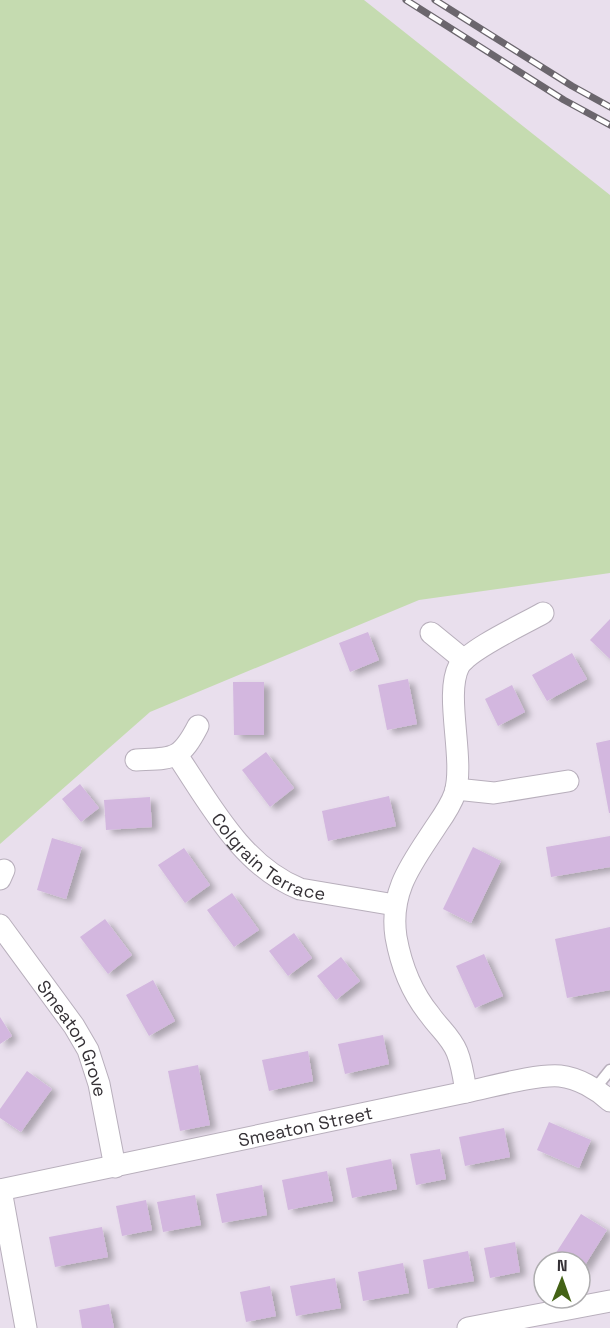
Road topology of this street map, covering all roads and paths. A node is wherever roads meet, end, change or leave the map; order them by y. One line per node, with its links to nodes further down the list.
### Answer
1 (543, 613): 3 (street)
2 (431, 633): 3 (street)
3 (464, 660): 8 (street)
4 (198, 726): 5 (street)
5 (177, 755): 6 (street); 9 (street, Colgrain Terrace)
6 (136, 760)
7 (568, 781): 8 (street)
8 (456, 789): 9 (street)
9 (395, 905): 12 (street)
10 (0, 925): 14 (street, Smeaton Grove)
11 (610, 1070): 13 (lane)
12 (466, 1092): 13 (street, Smeaton Street); 14 (street, Smeaton Street)
13 (604, 1097)
14 (115, 1167): 15 (street, Smeaton Street)
15 (0, 1190): 17 (street)
16 (610, 1301): 18 (street)
17 (26, 1328)
18 (468, 1328)

